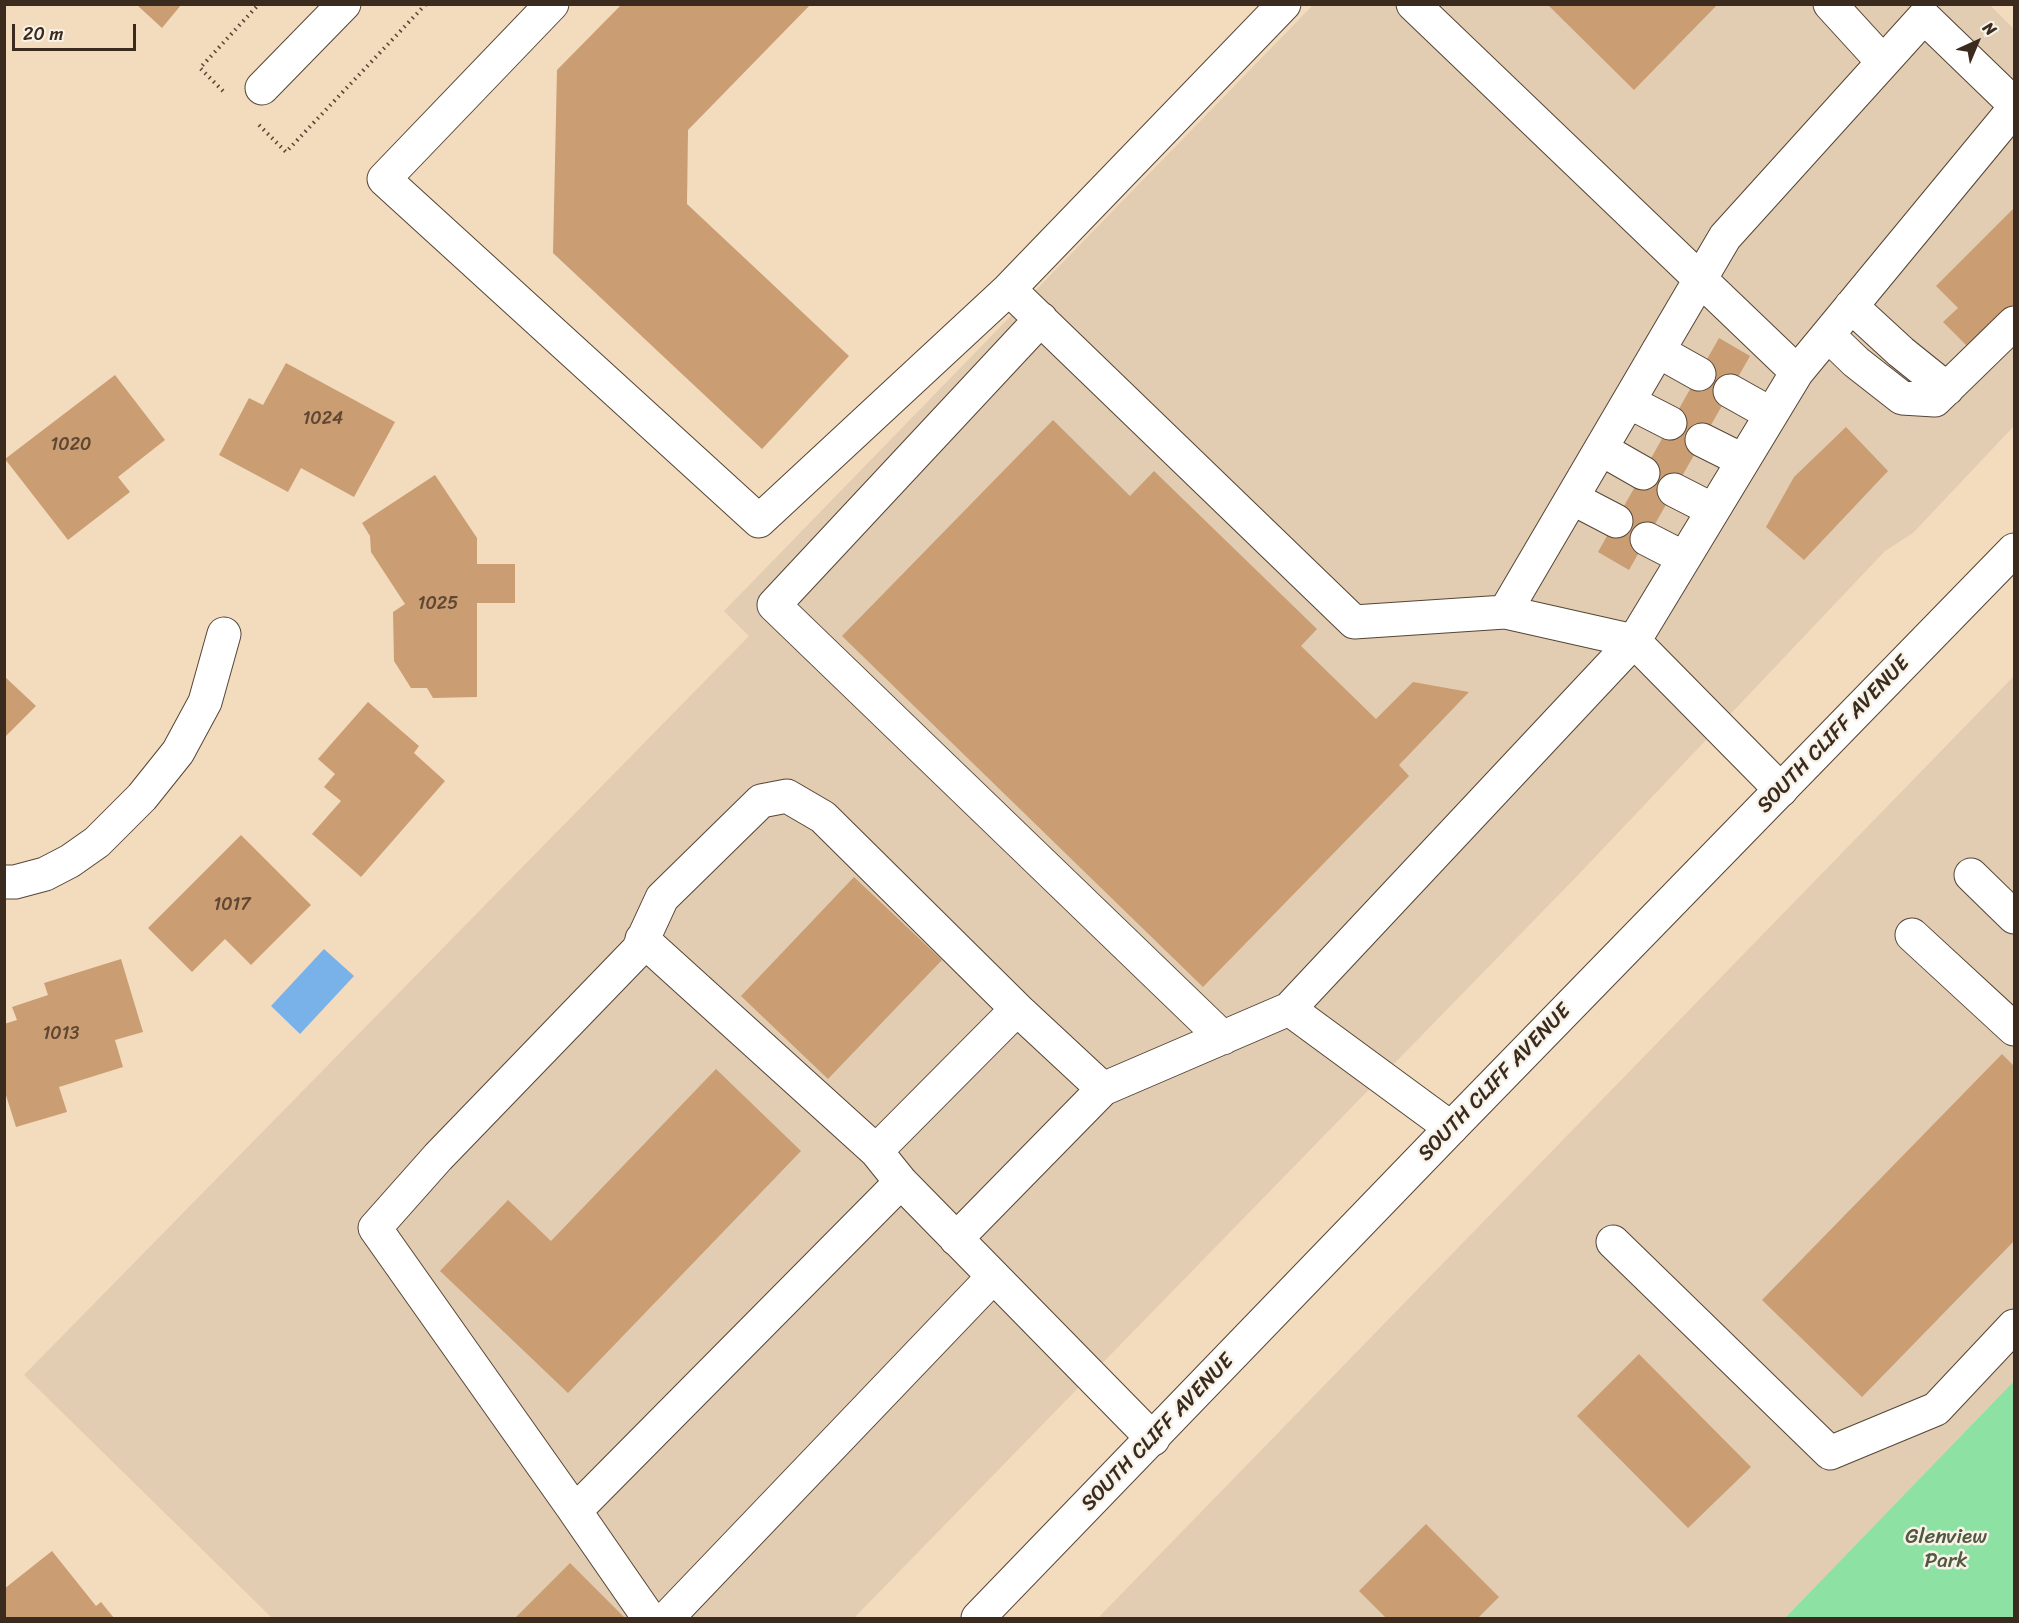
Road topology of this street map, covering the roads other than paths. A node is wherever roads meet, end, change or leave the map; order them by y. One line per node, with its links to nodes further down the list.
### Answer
1 (344, 4): 7 (main road)
2 (552, 4): 11 (main road)
3 (1284, 4): 11 (main road)
4 (1413, 4): 10 (main road)
5 (1830, 4): 6 (main road)
6 (1883, 62): 8 (main road); 10 (main road)
7 (262, 88)
8 (2014, 104)
9 (2014, 109): 12 (main road)
10 (1700, 280): 16 (main road); 17 (main road)
11 (1009, 289): 13 (main road)
12 (1851, 306): 15 (main road); 19 (main road)
13 (1041, 319): 35 (main road); 47 (main road)
14 (2014, 323): 19 (main road)
15 (1828, 334): 17 (main road); 19 (main road)
16 (1658, 351): 18 (main road); 21 (main road)
17 (1797, 372): 22 (main road)
18 (1699, 374)
19 (1947, 389)
20 (1730, 391): 22 (main road)
21 (1629, 402): 23 (main road); 25 (main road)
22 (1771, 414): 26 (main road)
23 (1671, 423)
24 (1702, 440): 26 (main road)
25 (1601, 449): 27 (main road); 29 (main road)
26 (1742, 460): 30 (main road)
27 (1643, 473)
28 (1674, 490): 30 (main road)
29 (1572, 498): 31 (main road); 35 (main road)
30 (1713, 510): 34 (main road)
31 (1616, 521)
32 (1647, 538): 34 (main road)
33 (2014, 550): 38 (main road, SOUTH CLIFF AVENUE)
34 (1684, 558): 37 (main road)
35 (1505, 612): 37 (main road)
36 (224, 634): 40 (main road)
37 (1634, 641): 38 (main road); 45 (main road)
38 (1781, 790): 49 (main road, SOUTH CLIFF AVENUE)
39 (1971, 875): 41 (main road)
40 (4, 882)
41 (2014, 916)
42 (1912, 935): 46 (main road)
43 (642, 939): 44 (main road); 50 (main road); 57 (main road)
44 (1017, 1009): 48 (main road); 50 (main road)
45 (1289, 1009): 47 (main road); 49 (main road)
46 (2014, 1029)
47 (1223, 1038): 48 (main road)
48 (1103, 1089): 52 (main road)
49 (1451, 1128): 56 (main road, SOUTH CLIFF AVENUE)
50 (876, 1151): 51 (main road)
51 (901, 1182): 52 (main road); 57 (main road)
52 (956, 1239): 54 (main road)
53 (1613, 1242): 55 (main road)
54 (993, 1277): 56 (main road); 59 (main road)
55 (2014, 1326)
56 (1153, 1439): 60 (main road, SOUTH CLIFF AVENUE)
57 (575, 1511): 58 (main road)
58 (649, 1618)
59 (667, 1618)
60 (978, 1618)

